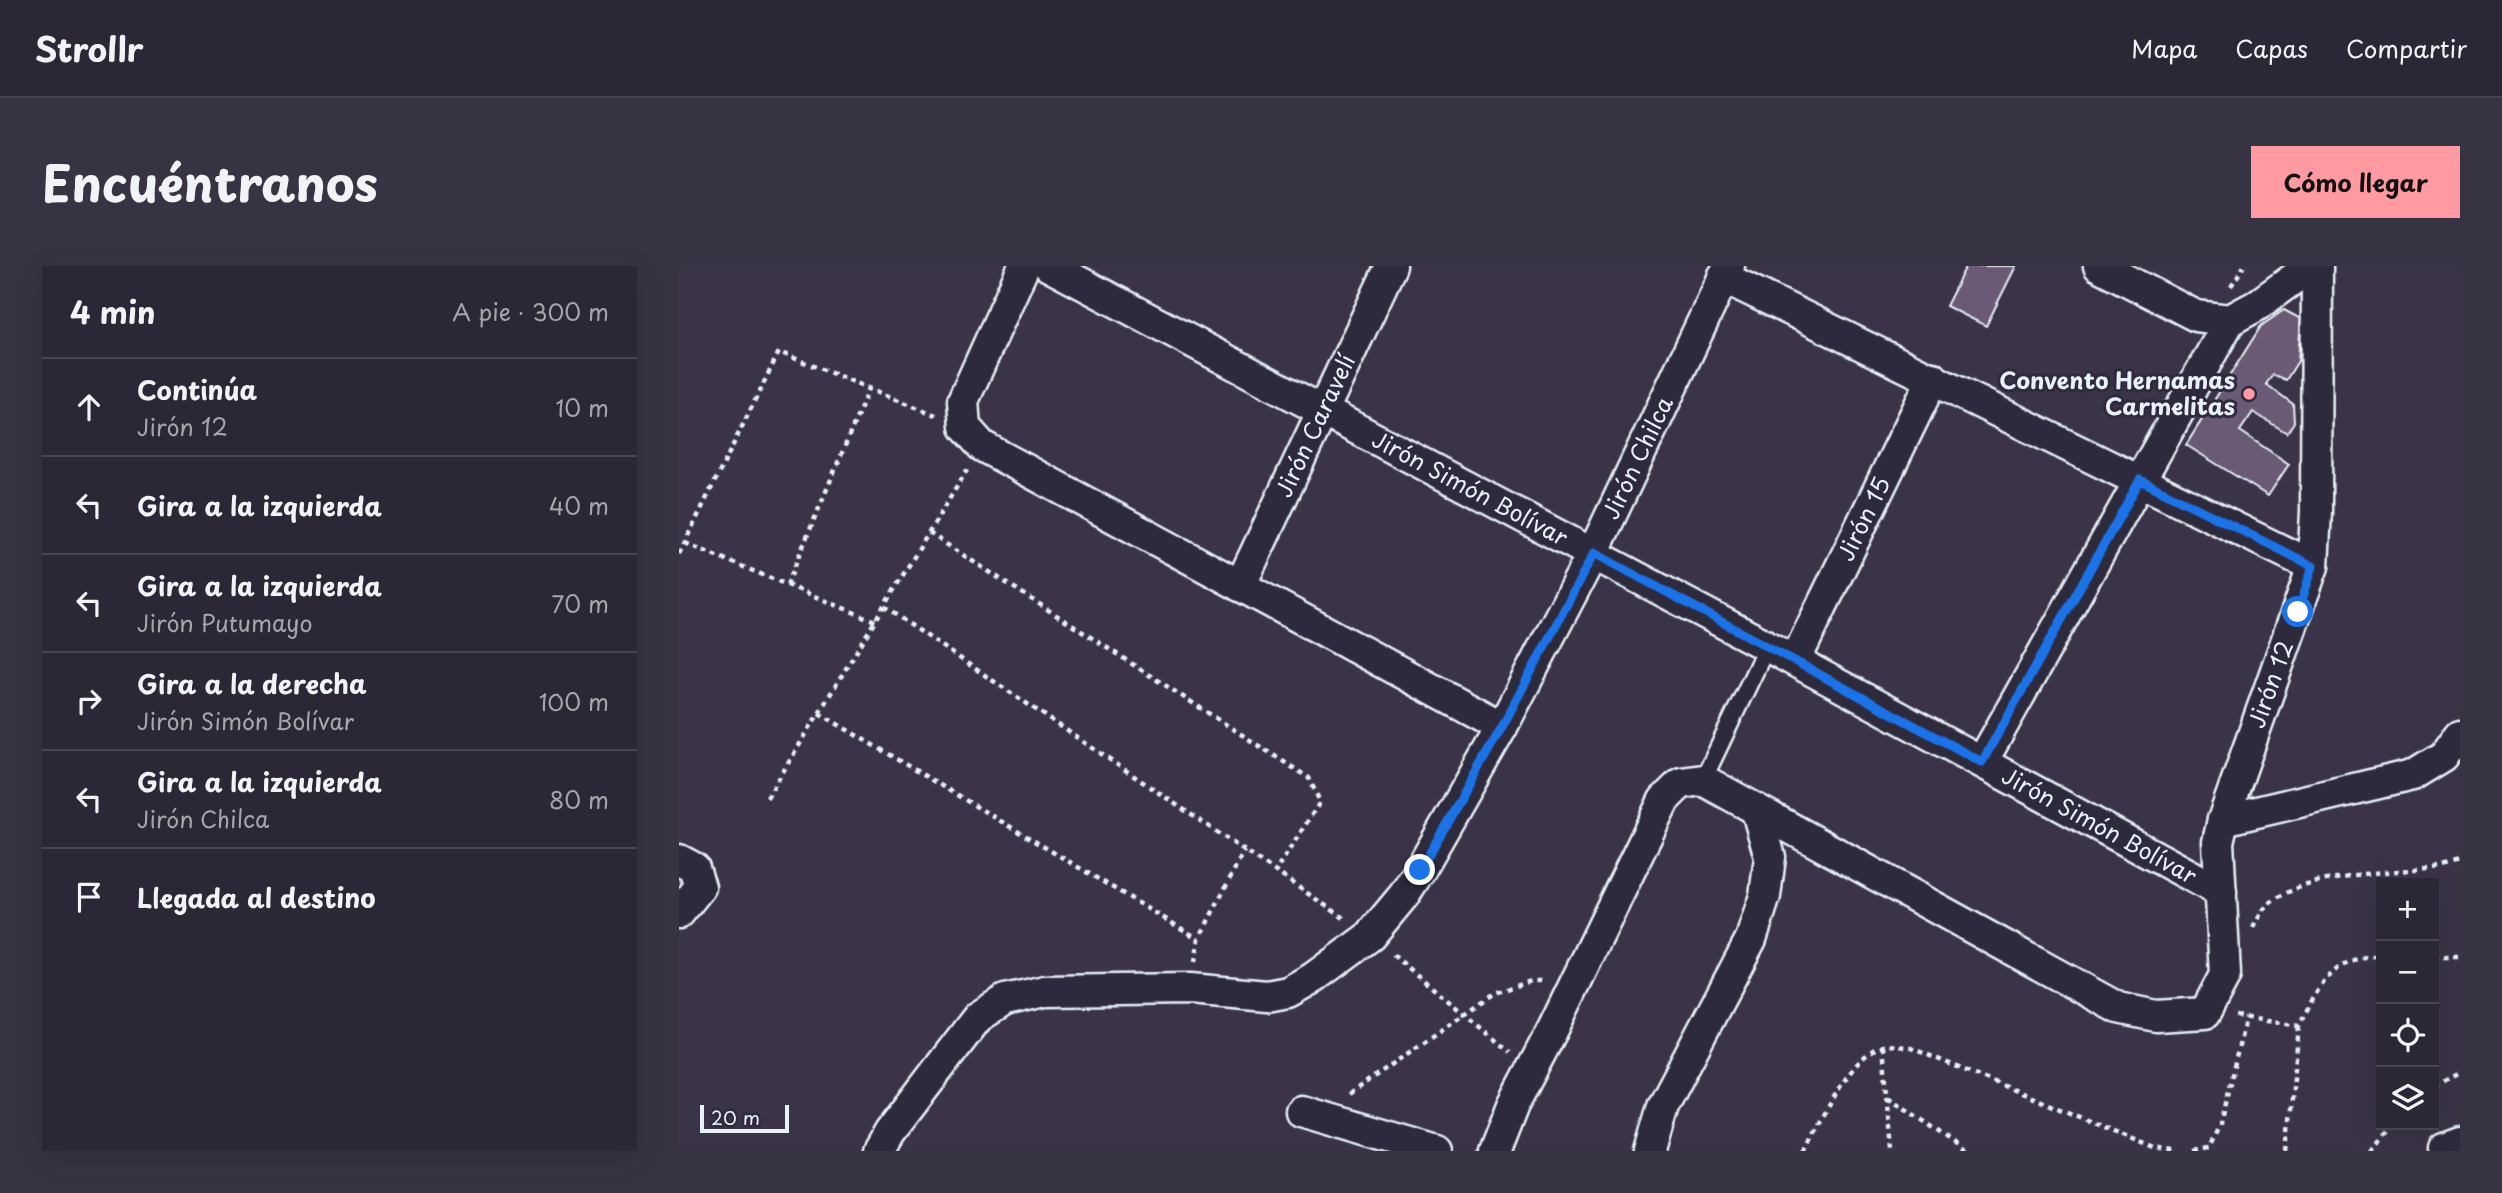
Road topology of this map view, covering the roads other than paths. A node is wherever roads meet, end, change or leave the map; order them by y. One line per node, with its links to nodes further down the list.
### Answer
1 (1024, 266): 14 (street)
2 (1049, 266): 10 (street, Jirón Simón Bolívar)
3 (1391, 266): 10 (street, Jirón Caravelí)
4 (2099, 266): 8 (street)
5 (2311, 266): 8 (street)
6 (2318, 266): 13 (street, Jirón 12)
7 (1726, 272): 9 (street); 12 (street, Jirón Chilca)
8 (2230, 320): 11 (street)
9 (1933, 378): 11 (street); 16 (street, Jirón 15)
10 (1323, 411): 12 (street, Jirón Simón Bolívar); 14 (street, Jirón Caravelí)
11 (2140, 480): 13 (street); 19 (street)
12 (1594, 553): 15 (street, Jirón Simón Bolívar); 17 (street, Jirón Chilca)
13 (2313, 566): 22 (street, Jirón 12)
14 (1240, 586): 17 (street)
15 (1767, 646): 16 (street, Jirón Simón Bolívar); 20 (lane)
16 (1795, 661): 19 (street, Jirón Simón Bolívar)
17 (1502, 727): 28 (street, Jirón Chilca)
18 (2460, 733): 22 (street)
19 (1982, 762): 24 (street, Jirón Simón Bolívar)
20 (1703, 780): 21 (street); 30 (street)
21 (1757, 811): 24 (street, Jirón 12); 31 (street)
22 (2223, 820): 24 (street, Jirón 12)
23 (679, 860): 25 (street)
24 (2221, 892)
25 (679, 913)
26 (1301, 1111): 29 (street)
27 (2460, 1142): 32 (street)
28 (880, 1151)
29 (1437, 1151)
30 (1495, 1151)
31 (1650, 1151)
32 (2445, 1151)

